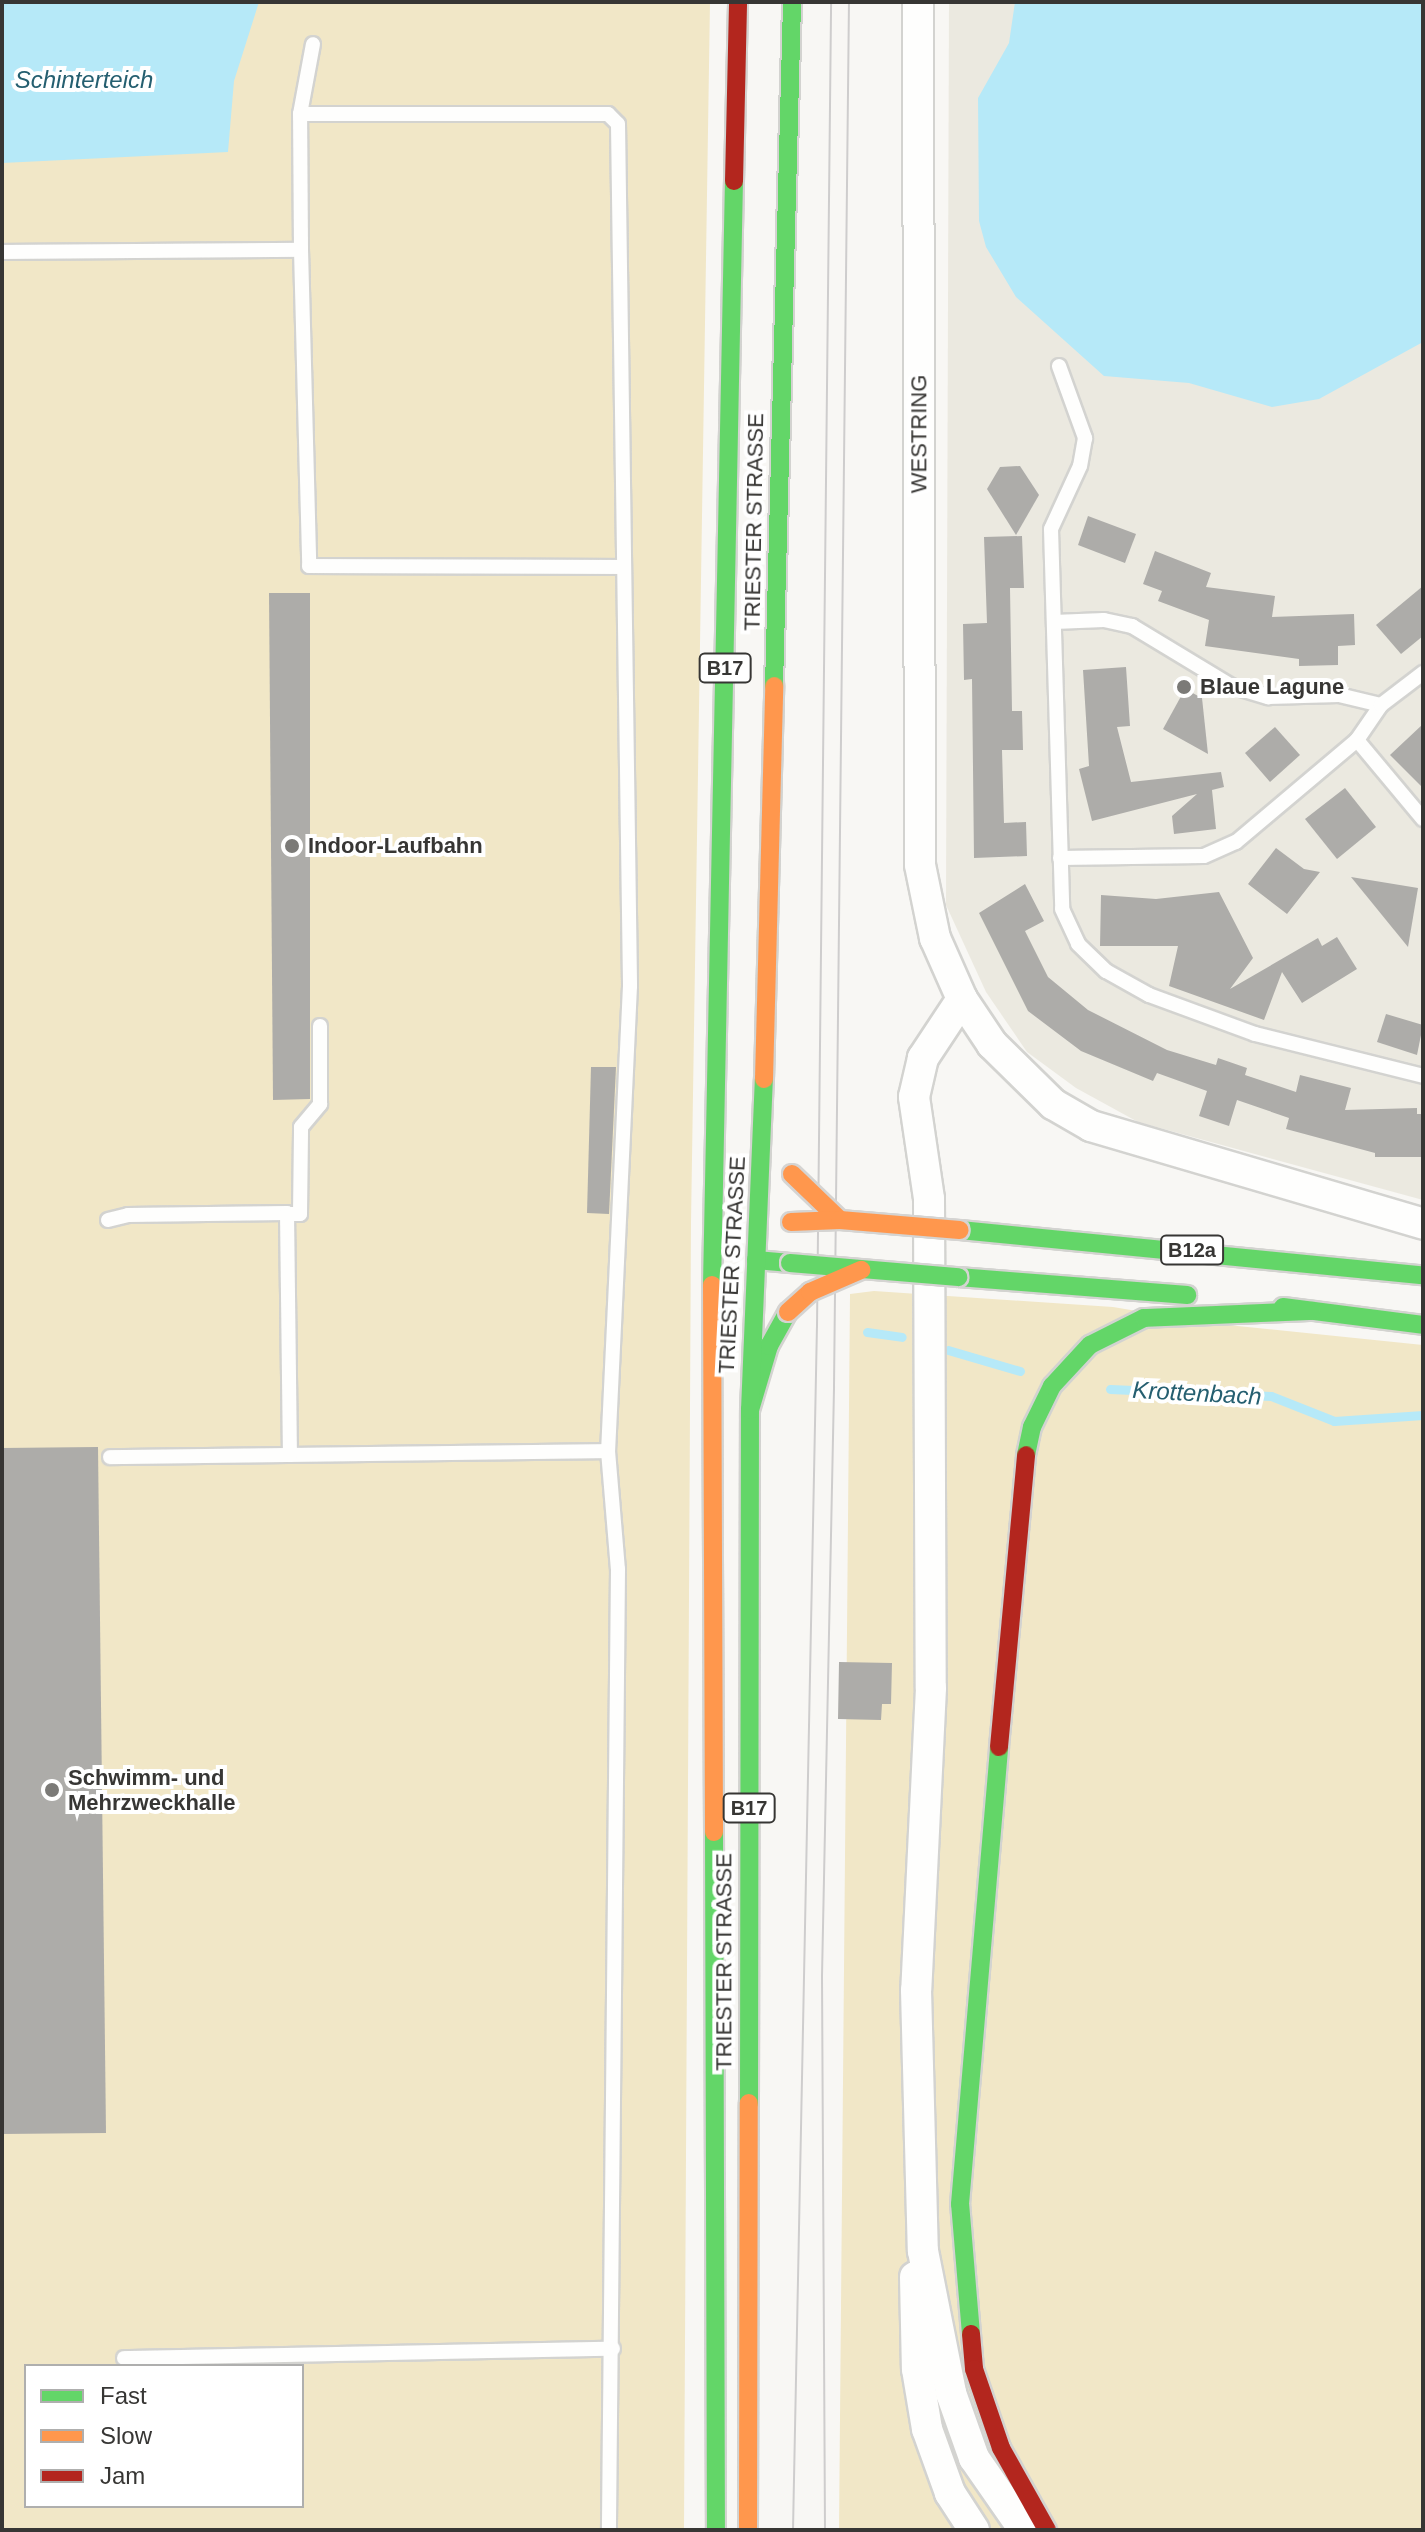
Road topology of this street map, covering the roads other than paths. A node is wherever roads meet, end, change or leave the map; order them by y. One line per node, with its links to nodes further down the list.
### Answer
1 (738, 2): 24 (main road, TRIESTER STRASSE / B17)
2 (792, 2): 19 (main road, TRIESTER STRASSE / B17)
3 (918, 2): 16 (street, WESTRING)
4 (313, 44): 5 (lane)
5 (300, 114): 6 (lane); 9 (lane)
6 (301, 250): 7 (lane); 9 (lane)
7 (2, 252)
8 (1059, 366): 10 (lane)
9 (624, 567): 31 (lane)
10 (1054, 622): 12 (lane); 15 (lane)
11 (1423, 673): 12 (lane)
12 (1381, 705): 13 (lane)
13 (1357, 740): 14 (lane); 15 (lane)
14 (1423, 819)
15 (1060, 858): 18 (lane)
16 (962, 999): 23 (street, WESTRING); 34 (street)
17 (320, 1026): 20 (lane)
18 (1423, 1076)
19 (763, 1112): 22 (main road, bridge); 24 (main road, TRIESTER STRASSE / B17)
20 (287, 1214): 21 (lane); 32 (lane)
21 (108, 1220)
22 (840, 1220): 24 (main road, B12a, bridge); 27 (main road, B12a, bridge)
23 (1423, 1224)
24 (735, 1228): 25 (main road); 25 (main road, TRIESTER STRASSE / B17); 38 (main road, TRIESTER STRASSE / B17)
25 (756, 1260): 26 (main road, bridge); 30 (main road, TRIESTER STRASSE / B17)
26 (865, 1269): 28 (main road, bridge); 30 (main road, bridge)
27 (1423, 1275)
28 (1312, 1311): 29 (main road); 42 (main road)
29 (1423, 1325)
30 (750, 1410): 39 (main road, TRIESTER STRASSE / B17)
31 (608, 1451): 32 (lane); 35 (lane)
32 (290, 1455): 33 (lane)
33 (110, 1457)
34 (923, 2251): 40 (street); 41 (street)
35 (613, 2349): 36 (lane); 37 (lane)
36 (124, 2358)
37 (609, 2530)
38 (716, 2530)
39 (748, 2530)
40 (974, 2530)
41 (1024, 2530)
42 (1047, 2530)

